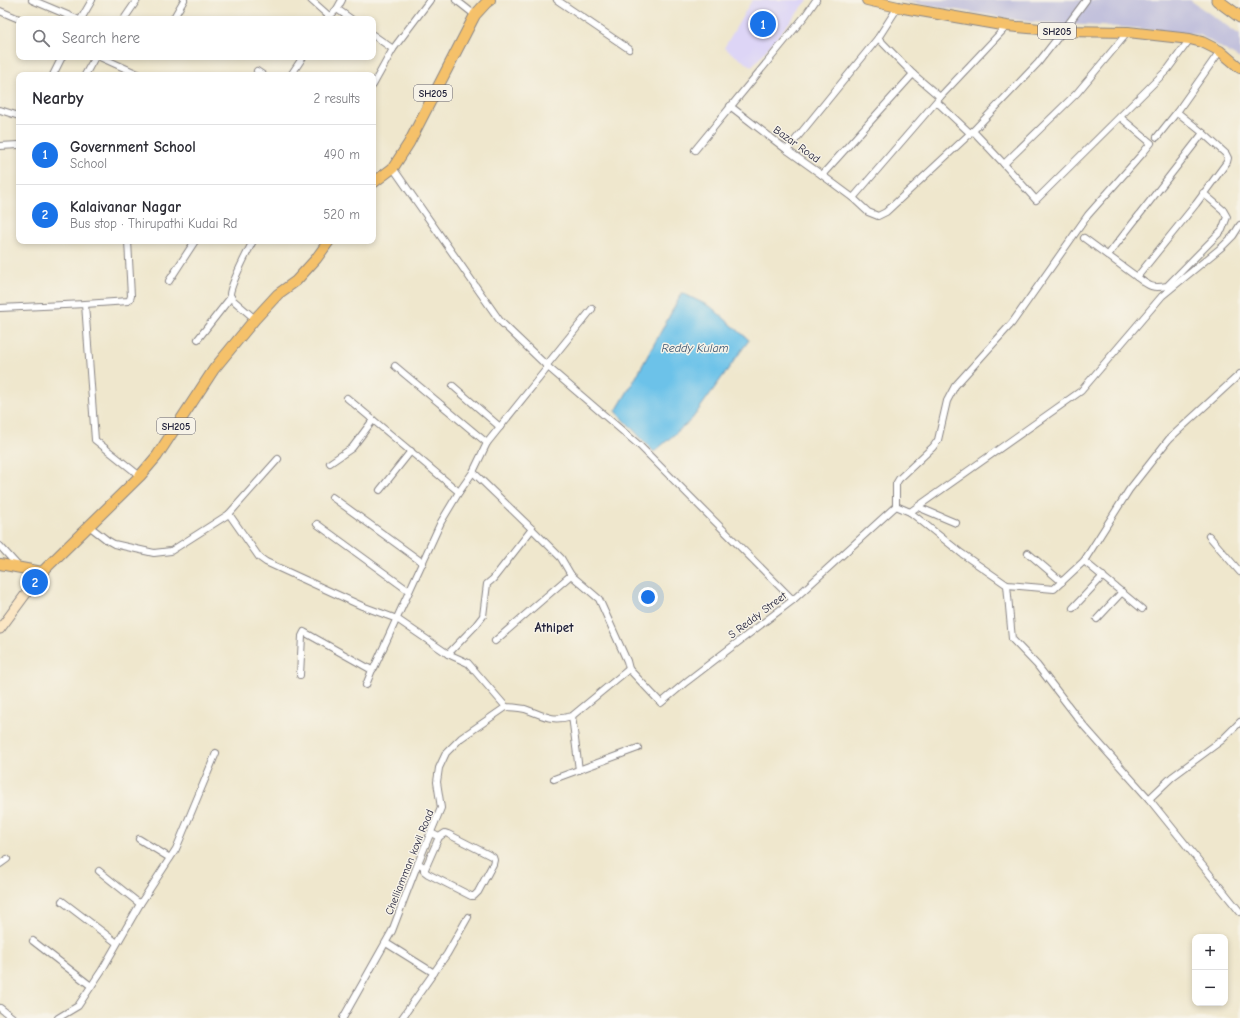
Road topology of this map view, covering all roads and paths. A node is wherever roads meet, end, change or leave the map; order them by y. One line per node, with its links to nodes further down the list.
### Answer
1 (32, 0): 16 (street)
2 (92, 0): 23 (street)
3 (137, 0): 24 (street)
4 (184, 0): 25 (street)
5 (311, 0): 26 (street)
6 (342, 0): 18 (street)
7 (430, 0): 37 (street)
8 (456, 0): 21 (street)
9 (490, 0): 21 (main road, SH205)
10 (557, 0): 38 (street)
11 (816, 0): 52 (street)
12 (867, 0): 17 (main road, SH205)
13 (1086, 0): 32 (street, Bazar Road)
14 (1217, 0): 29 (highway)
15 (1226, 0): 19 (main road)
16 (44, 3): 22 (street)
17 (898, 7): 31 (main road, SH205); 35 (street)
18 (336, 9): 27 (street); 28 (street)
19 (1240, 10)
20 (0, 11): 30 (street)
21 (474, 15): 65 (main road, SH205)
22 (71, 16)
23 (83, 16)
24 (126, 16)
25 (175, 16)
26 (327, 16)
27 (329, 16)
28 (346, 16)
29 (1240, 17)
30 (16, 18)
31 (1007, 26): 32 (main road, SH205); 51 (street)
32 (1063, 31): 33 (main road, SH205); 57 (street, Bazar Road)
33 (1128, 32): 36 (main road, SH205); 64 (street)
34 (376, 36): 37 (street)
35 (878, 38): 49 (street); 63 (street)
36 (1190, 39): 39 (main road, SH205); 56 (street)
37 (393, 49): 50 (street)
38 (629, 49)
39 (1220, 51): 44 (main road, SH205); 54 (street)
40 (60, 60): 45 (street)
41 (93, 60): 46 (street)
42 (107, 60): 47 (street)
43 (301, 60): 48 (street)
44 (1240, 68)
45 (54, 72)
46 (87, 72)
47 (133, 72)
48 (293, 72)
49 (913, 74): 51 (street); 66 (street)
50 (376, 80)
51 (938, 100): 57 (street); 69 (street)
52 (730, 106): 62 (street); 63 (street, Bazar Road)
53 (0, 110): 55 (street)
54 (1177, 112): 58 (street); 59 (street)
55 (16, 115)
56 (1120, 117): 64 (street); 101 (street)
57 (972, 132): 64 (street); 69 (street, Bazar Road)
58 (1203, 133): 68 (street); 76 (street)
59 (1157, 138)
60 (16, 145): 61 (street)
61 (0, 146)
62 (695, 150)
63 (787, 150): 66 (street, Bazar Road)
64 (1004, 164)
65 (393, 168): 67 (main road, SH205); 86 (street)
66 (822, 175): 69 (street, Bazar Road)
67 (376, 181)
68 (1204, 193): 77 (street); 77 (street)
69 (853, 198)
70 (1240, 225): 102 (street)
71 (1084, 238): 76 (street)
72 (128, 244): 80 (street)
73 (193, 244): 78 (street)
74 (251, 244): 79 (street)
75 (327, 244): 83 (main road, SH205)
76 (1108, 255): 77 (street)
77 (1137, 277)
78 (169, 281)
79 (231, 297): 83 (street); 84 (street)
80 (85, 304): 81 (street); 97 (street)
81 (0, 308)
82 (592, 309): 86 (street)
83 (254, 319): 97 (main road, SH205)
84 (198, 339)
85 (395, 366): 92 (street)
86 (547, 366): 91 (street); 124 (street)
87 (1240, 374): 112 (street)
88 (453, 386): 91 (street)
89 (346, 398): 90 (street)
90 (373, 420): 93 (street); 95 (street)
91 (500, 427): 92 (street)
92 (486, 443): 96 (street)
93 (411, 451): 98 (street); 99 (street)
94 (278, 459): 104 (street)
95 (330, 463)
96 (473, 472): 99 (street); 108 (street)
97 (140, 476): 107 (main road, SH205)
98 (380, 490)
99 (459, 492): 113 (street)
100 (332, 497): 113 (street)
101 (896, 506): 103 (street); 124 (street, S Reddy Street)
102 (918, 507): 103 (street); 105 (street)
103 (910, 512): 121 (street)
104 (229, 514): 107 (street); 127 (street)
105 (956, 523)
106 (317, 524): 122 (street)
107 (89, 526): 116 (main road, SH205)
108 (532, 529): 118 (street); 131 (street)
109 (1209, 536): 117 (street)
110 (0, 546): 115 (street)
111 (1028, 553): 120 (street)
112 (1084, 561): 119 (street); 120 (street)
113 (422, 563): 122 (street)
114 (0, 564): 115 (main road)
115 (20, 568): 116 (main road)
116 (42, 572): 129 (street)
117 (1240, 572)
118 (571, 575): 130 (street); 132 (street)
119 (1103, 576): 123 (street); 125 (street)
120 (1062, 582): 121 (street)
121 (1006, 585): 143 (street)
122 (409, 591): 127 (street)
123 (1122, 592): 126 (street); 128 (street)
124 (793, 600): 132 (street, S Reddy Street)
125 (1073, 608)
126 (1142, 609)
127 (397, 619): 131 (street); 133 (street)
128 (1097, 619)
129 (0, 629)
130 (495, 641)
131 (448, 654): 136 (street)
132 (629, 669): 137 (street)
133 (372, 670): 134 (street); 135 (street)
134 (300, 674)
135 (366, 685)
136 (506, 707): 137 (street); 144 (street, Chelliamman kovil Road)
137 (572, 716): 141 (street)
138 (1240, 722): 143 (street)
139 (638, 748): 141 (street)
140 (216, 753): 147 (street)
141 (579, 770): 142 (street)
142 (554, 779)
143 (1149, 799): 155 (street)
144 (431, 833): 145 (street); 149 (street, Chelliamman kovil Road)
145 (439, 837): 151 (street); 151 (street)
146 (139, 839): 147 (street)
147 (170, 858): 154 (street)
148 (7, 859): 150 (street)
149 (418, 863): 151 (street); 159 (street, Chelliamman kovil Road)
150 (0, 864)
151 (425, 869)
152 (99, 871): 154 (street)
153 (62, 901): 158 (street)
154 (140, 904): 158 (street)
155 (1240, 912)
156 (468, 917): 160 (street)
157 (33, 940): 161 (street)
158 (118, 943): 161 (street)
159 (386, 943): 160 (street); 165 (street, Chelliamman kovil Road)
160 (434, 973): 166 (street)
161 (92, 986): 164 (street)
162 (0, 1008): 163 (street)
163 (13, 1018)
164 (58, 1018)
165 (343, 1018)
166 (402, 1018)

